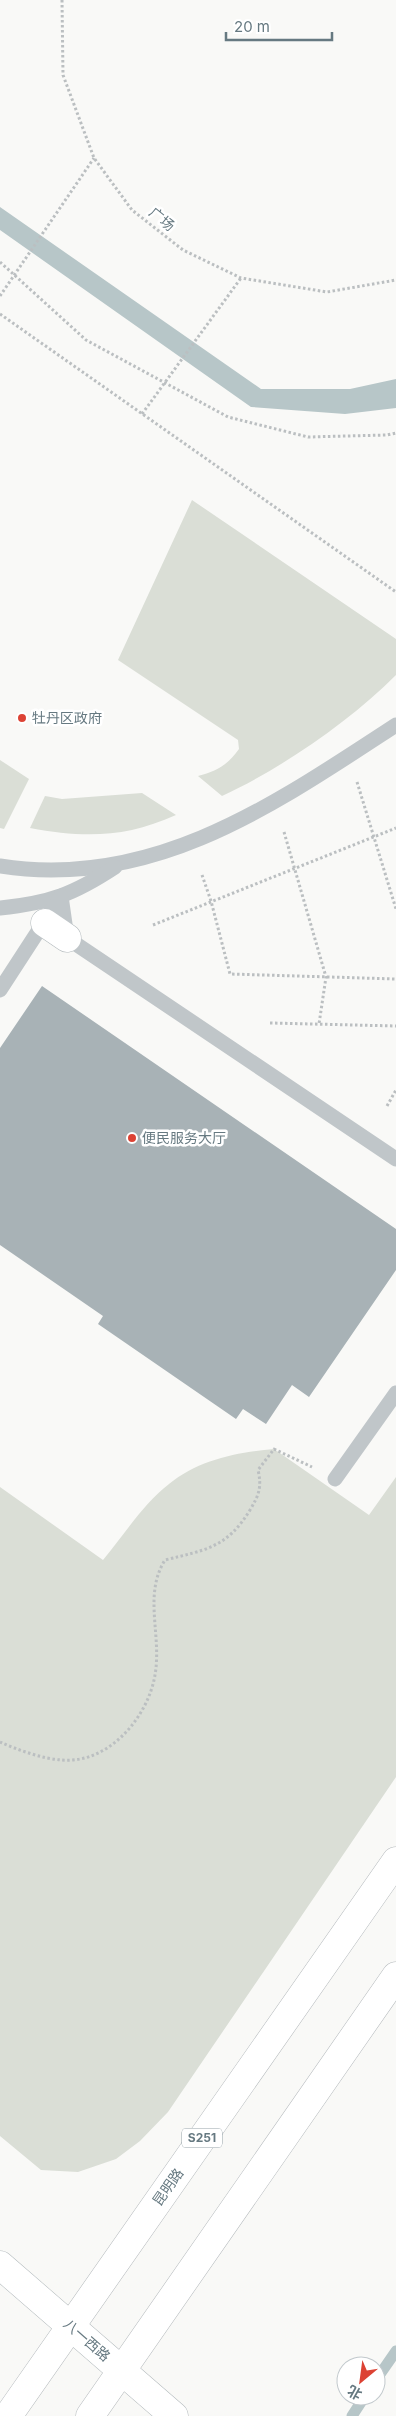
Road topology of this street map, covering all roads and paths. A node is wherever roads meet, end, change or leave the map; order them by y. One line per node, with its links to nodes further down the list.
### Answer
1 (62, 0): 2 (path, 广场)
2 (94, 158): 4 (path); 5 (path, 广场)
3 (0, 262): 4 (path)
4 (14, 276): 7 (path); 9 (path)
5 (241, 278): 6 (path, 广场); 9 (path)
6 (396, 280)
7 (0, 296)
8 (0, 314): 10 (path)
9 (165, 383): 10 (path); 11 (path)
10 (142, 414): 12 (path)
11 (396, 433)
12 (396, 592)
13 (396, 725): 19 (lane)
14 (356, 779): 17 (path)
15 (396, 828): 17 (path)
16 (284, 832): 20 (path)
17 (375, 836): 20 (path); 25 (path)
18 (0, 866): 19 (lane)
19 (116, 866): 22 (lane)
20 (293, 869): 23 (path); 29 (path)
21 (202, 875): 23 (path)
22 (61, 896): 24 (lane); 26 (lane); 28 (lane)
23 (211, 902): 27 (path); 29 (path)
24 (0, 908)
25 (396, 909)
26 (45, 923): 28 (main road); 31 (lane)
27 (153, 925)
28 (67, 938): 37 (lane)
29 (326, 977): 30 (path); 33 (path)
30 (396, 979)
31 (0, 990)
32 (270, 1023): 33 (path)
33 (320, 1024): 34 (path)
34 (396, 1026)
35 (396, 1090): 36 (path)
36 (387, 1106)
37 (396, 1159)
38 (396, 1393): 39 (lane)
39 (335, 1479): 40 (path)
40 (0, 1742)
41 (396, 1861): 44 (main road, 昆明路 / S251)
42 (396, 1976): 45 (main road)
43 (0, 2265): 44 (main road, 八一西路)
44 (71, 2326): 45 (main road, 八一西路); 46 (main road, 昆明路 / S251)
45 (122, 2370): 47 (main road); 48 (main road, 八一西路)
46 (8, 2416)
47 (90, 2416)
48 (174, 2416)

